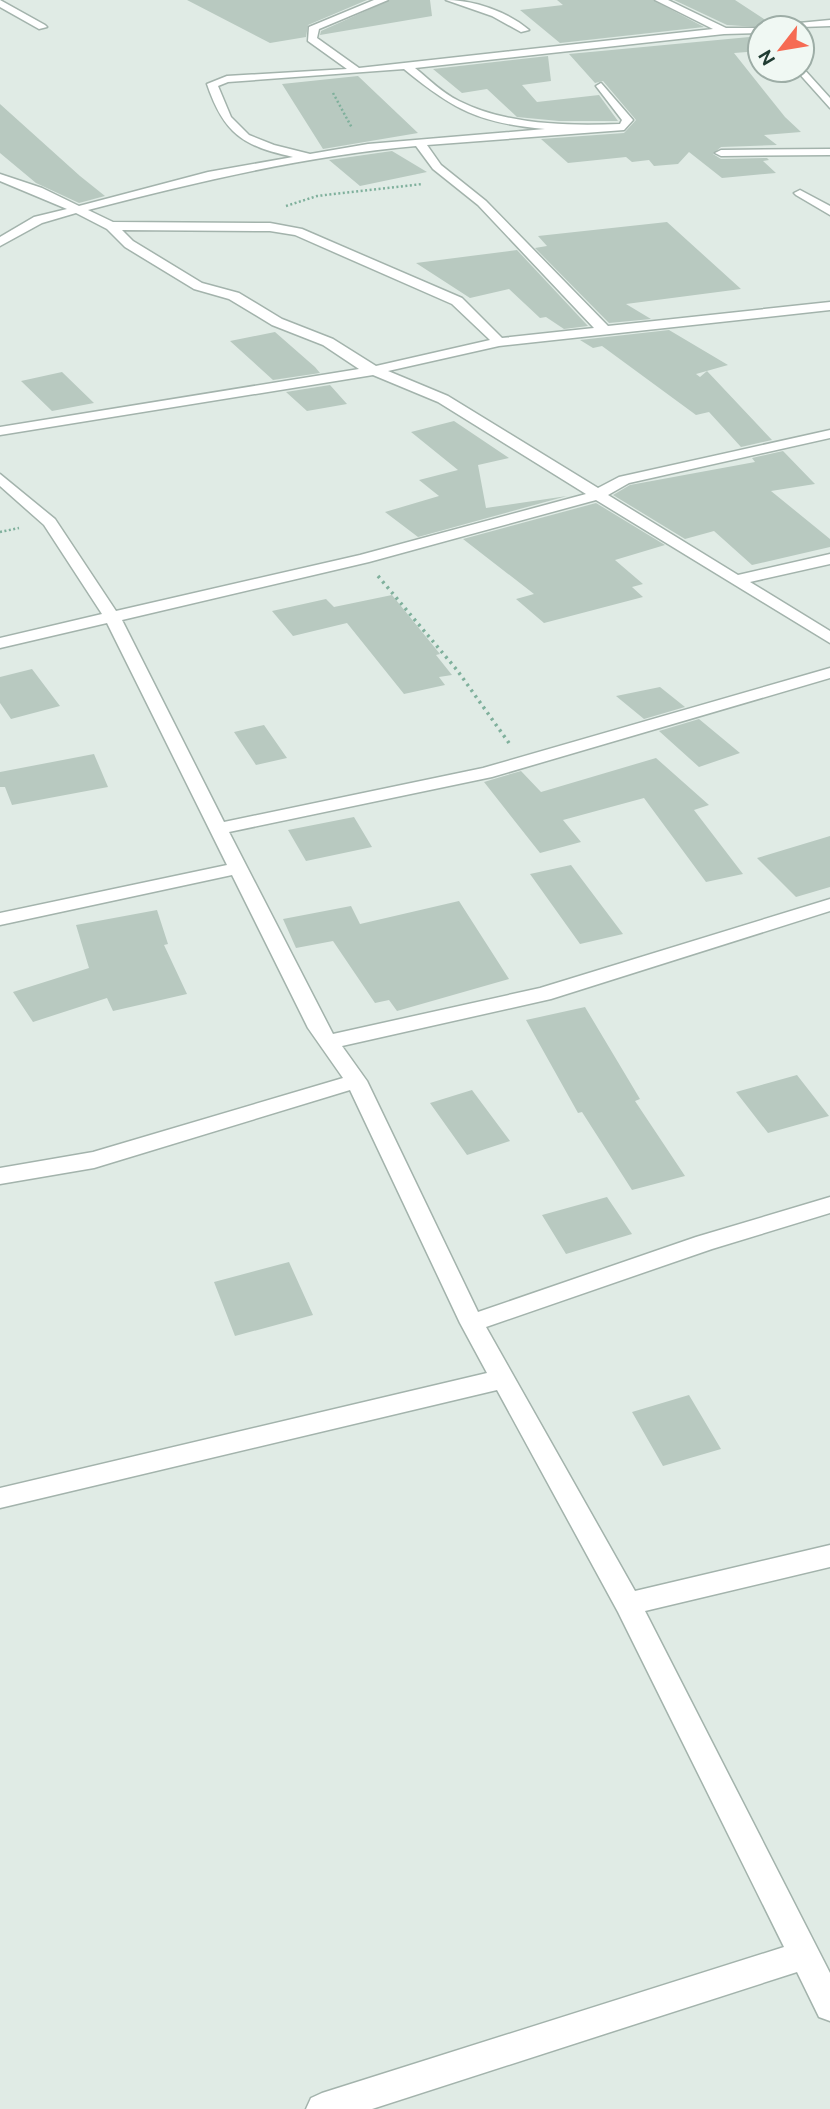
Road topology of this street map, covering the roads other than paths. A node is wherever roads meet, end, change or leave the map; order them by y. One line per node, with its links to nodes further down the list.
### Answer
1 (383, 0): 10 (street)
2 (451, 0): 6 (street)
3 (660, 0): 8 (street)
4 (0, 3): 5 (street)
5 (42, 27)
6 (524, 30)
7 (746, 30): 8 (street)
8 (724, 31): 9 (street)
9 (407, 66): 10 (street); 14 (street)
10 (358, 71): 18 (street)
11 (813, 84): 13 (street)
12 (601, 86): 14 (street)
13 (830, 105)
14 (580, 130): 15 (street)
15 (420, 144): 18 (street); 26 (street)
16 (830, 152): 17 (street)
17 (721, 153)
18 (306, 156): 21 (street)
19 (0, 177): 21 (street)
20 (800, 193): 22 (street)
21 (81, 209): 23 (street); 24 (street)
22 (830, 211)
23 (111, 226): 27 (street); 28 (street)
24 (0, 242)
25 (830, 306): 26 (street)
26 (603, 329): 27 (street)
27 (499, 342): 28 (street)
28 (377, 370): 29 (street); 32 (street)
29 (0, 431)
30 (830, 434): 32 (street)
31 (0, 478): 35 (street)
32 (597, 495): 34 (street); 35 (street)
33 (830, 559): 34 (street)
34 (735, 580): 36 (street)
35 (112, 617): 37 (street); 39 (street)
36 (830, 638)
37 (0, 643)
38 (830, 673): 39 (street)
39 (219, 829): 40 (street)
40 (239, 868): 42 (street); 43 (street)
41 (830, 905): 43 (street)
42 (0, 919)
43 (328, 1042): 44 (street)
44 (356, 1081): 45 (street); 47 (street)
45 (0, 1176)
46 (830, 1205): 47 (street)
47 (472, 1323): 48 (street)
48 (502, 1379): 49 (street); 51 (street)
49 (0, 1498)
50 (830, 1556): 51 (street)
51 (628, 1604): 52 (street)
52 (804, 1955): 53 (street); 54 (street)
53 (830, 2006)
54 (322, 2109)

